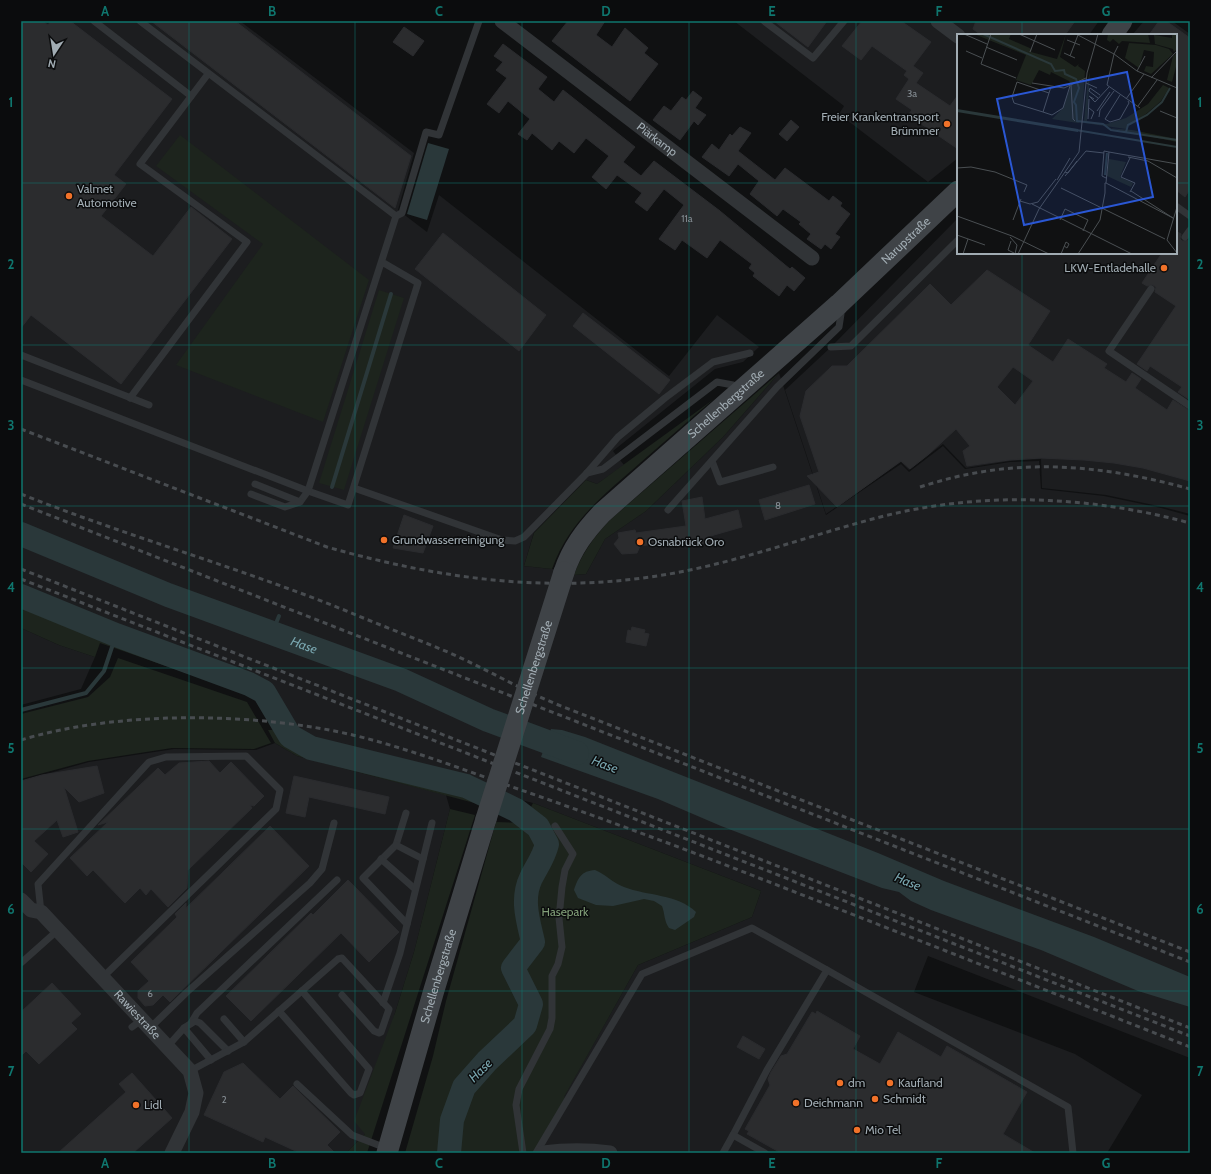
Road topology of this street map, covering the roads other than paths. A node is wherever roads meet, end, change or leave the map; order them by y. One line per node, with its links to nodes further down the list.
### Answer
1 (94, 21): 12 (lane)
2 (140, 21): 11 (lane)
3 (479, 21): 15 (lane)
4 (502, 21): 20 (street, Piärkamp)
5 (764, 21): 6 (lane)
6 (844, 21)
7 (938, 21): 10 (street)
8 (1122, 21): 9 (street)
9 (1113, 34)
10 (957, 35)
11 (208, 74): 12 (lane); 15 (lane)
12 (191, 96): 30 (lane)
13 (957, 192): 22 (street, Narupstraße)
14 (1177, 207): 16 (lane)
15 (396, 216): 21 (lane)
16 (1190, 216)
17 (1190, 230): 18 (lane)
18 (1185, 237)
19 (957, 241): 25 (lane)
20 (812, 258)
21 (382, 262): 37 (lane); 38 (lane)
22 (854, 289): 24 (street, Schellenbergstraße)
23 (1151, 289): 32 (lane)
24 (839, 304): 29 (street, Schellenbergstraße); 33 (lane)
25 (832, 347)
26 (750, 352): 35 (lane)
27 (21, 355): 30 (lane)
28 (21, 380): 38 (lane)
29 (741, 391): 35 (lane); 73 (street, Schellenbergstraße, bridge)
30 (130, 398): 31 (lane)
31 (149, 405)
32 (1190, 406)
33 (712, 461): 34 (lane); 41 (lane)
34 (773, 467)
35 (586, 474): 37 (lane)
36 (255, 484): 40 (lane)
37 (354, 488): 38 (lane)
38 (308, 491): 40 (lane)
39 (251, 494): 40 (lane)
40 (300, 502)
41 (668, 510)
42 (406, 813): 46 (lane)
43 (334, 823): 64 (lane)
44 (432, 823): 48 (lane)
45 (555, 826): 75 (lane)
46 (396, 845): 47 (lane); 48 (lane)
47 (381, 859): 50 (lane); 53 (lane)
48 (423, 859): 50 (lane)
49 (337, 880): 63 (lane)
50 (415, 888): 53 (lane)
51 (21, 900): 52 (street, Rawiestraße)
52 (41, 912): 54 (street, Rawiestraße); 57 (lane)
53 (407, 924): 60 (lane)
54 (58, 930): 55 (lane); 57 (street, Rawiestraße)
55 (21, 963)
56 (827, 970): 72 (lane); 76 (lane); 81 (lane)
57 (103, 977): 64 (street, Rawiestraße)
58 (302, 991): 60 (lane); 61 (lane); 61 (lane)
59 (342, 995): 60 (lane)
60 (383, 1003)
61 (279, 1011): 66 (lane)
62 (224, 1019): 66 (lane)
63 (191, 1023): 65 (lane); 68 (lane)
64 (142, 1025): 67 (street, Rawiestraße)
65 (184, 1028): 67 (lane); 69 (lane)
66 (244, 1042): 68 (lane)
67 (167, 1047): 70 (street, Rawiestraße)
68 (228, 1051): 69 (lane)
69 (211, 1060): 70 (lane)
70 (190, 1071): 74 (street, Rawiestraße)
71 (297, 1084): 73 (lane)
72 (732, 1134): 79 (lane); 80 (lane)
73 (388, 1151)
74 (172, 1153)
75 (523, 1153)
76 (536, 1153)
77 (543, 1153): 78 (street)
78 (610, 1153)
79 (723, 1153)
80 (765, 1153)
81 (1073, 1153)

